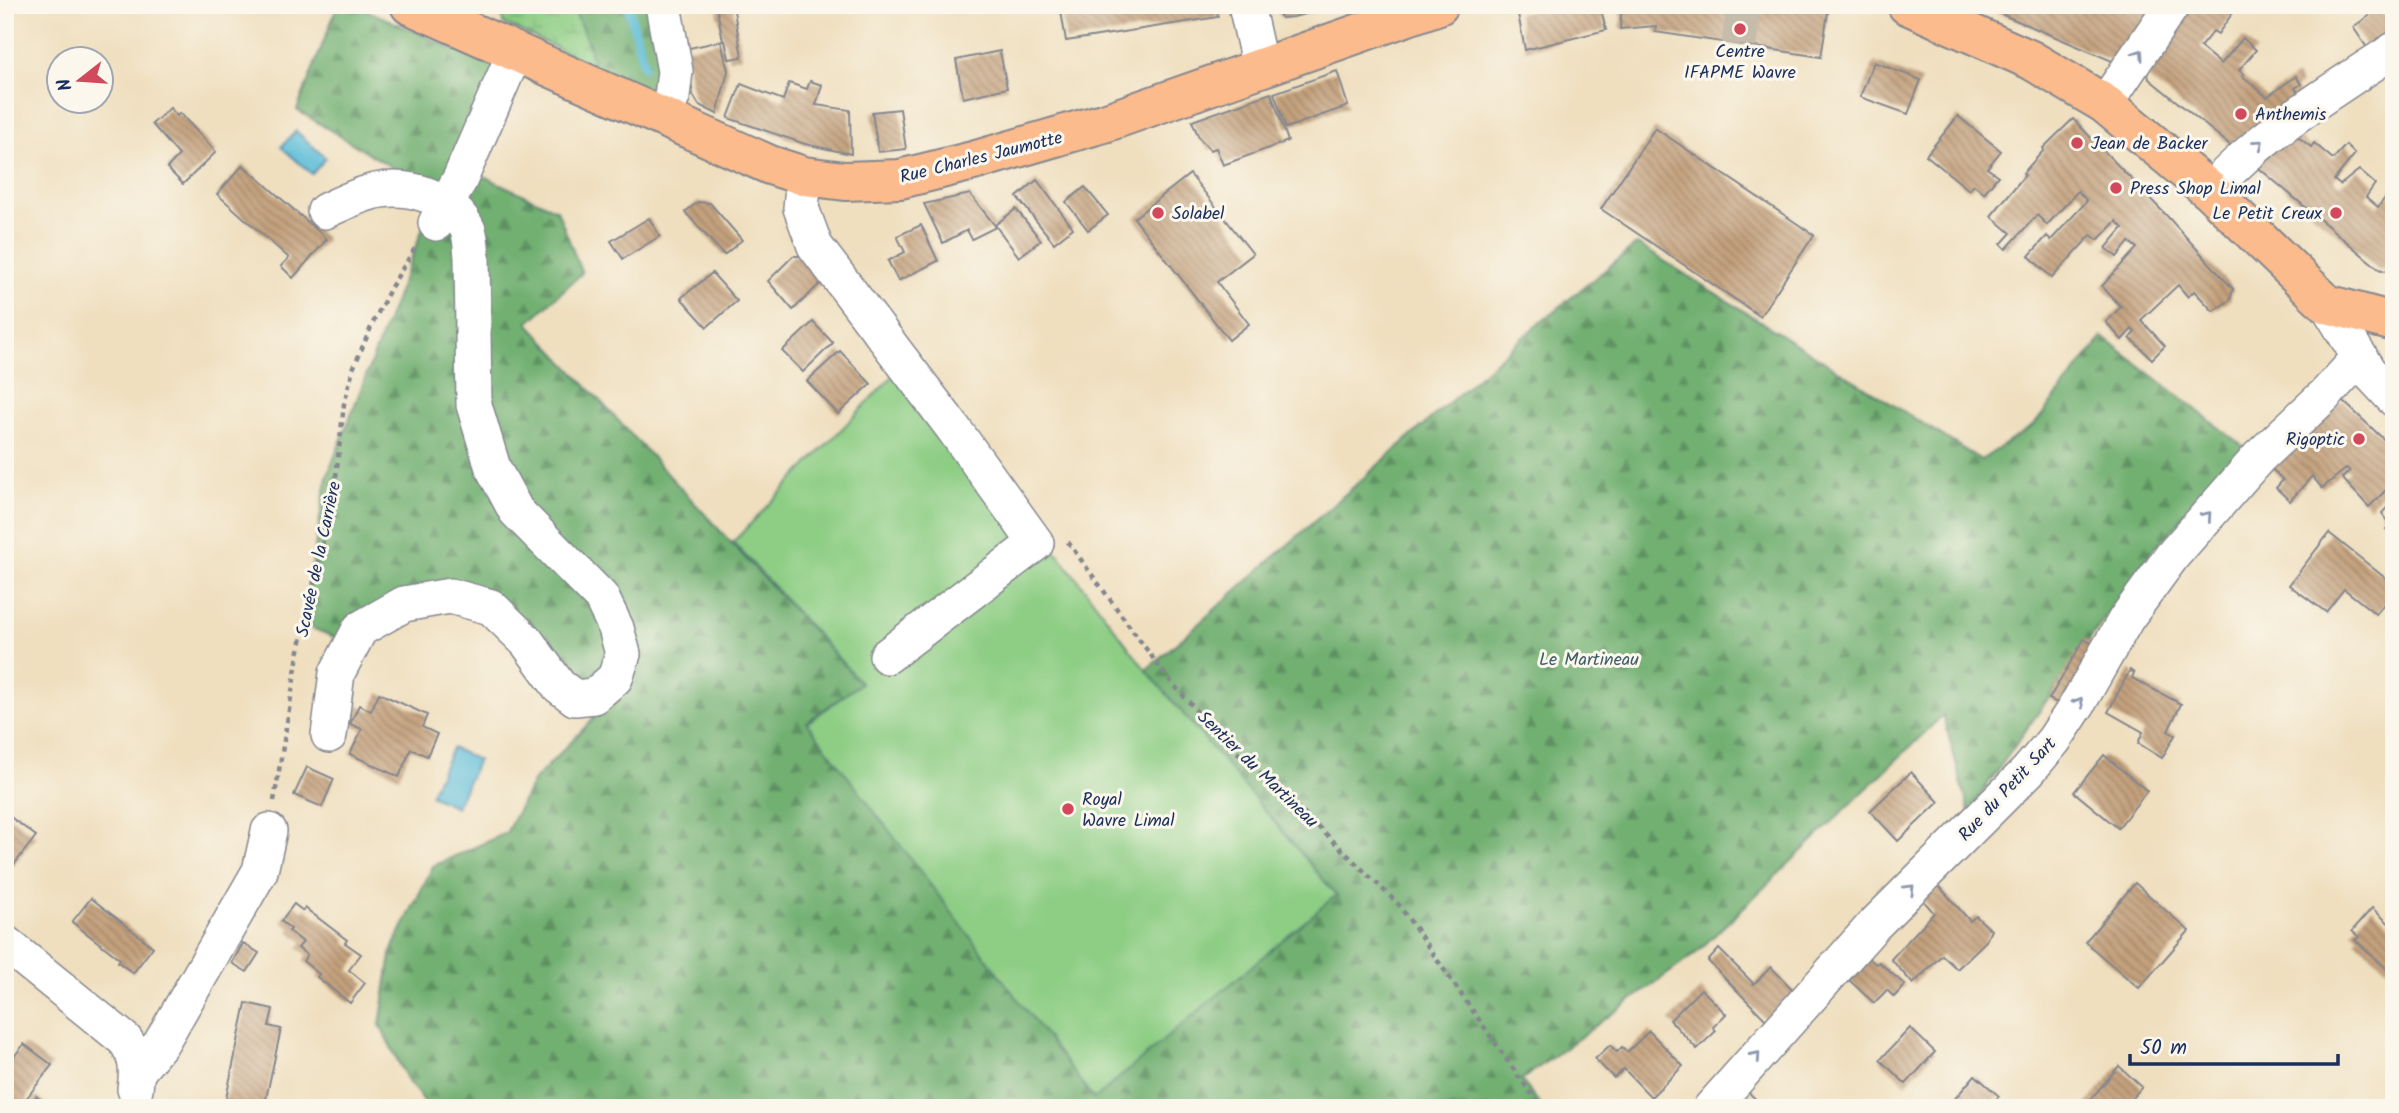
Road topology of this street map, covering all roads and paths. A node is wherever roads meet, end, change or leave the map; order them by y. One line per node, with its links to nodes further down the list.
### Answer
1 (410, 5): 8 (main road, Rue Charles Jaumotte)
2 (663, 5): 11 (street)
3 (1246, 5): 9 (street)
4 (1439, 5): 9 (main road, Rue Charles Jaumotte)
5 (1907, 5): 10 (main road)
6 (2172, 5): 10 (street, one-way to 6)
7 (2394, 50): 13 (street, one-way to 7)
8 (515, 52): 11 (main road, Rue Charles Jaumotte); 15 (street)
9 (1260, 66): 12 (main road, Rue Charles Jaumotte)
10 (2105, 104): 13 (main road)
11 (662, 118): 12 (main road, Rue Charles Jaumotte)
12 (804, 176): 21 (street)
13 (2210, 191): 16 (main road)
14 (325, 211): 15 (street)
15 (440, 216): 22 (street); 23 (path, Scavée de la Carrière)
16 (2327, 304): 17 (main road); 18 (street)
17 (2394, 322)
18 (2360, 357): 19 (street); 27 (street, Rue du Petit Sart, one-way to 18)
19 (2394, 399)
20 (1066, 540): 26 (path, Sentier du Martineau)
21 (887, 656)
22 (329, 735)
23 (269, 831): 25 (street)
24 (5, 943): 25 (street)
25 (134, 1095)
26 (1543, 1108)
27 (1712, 1108)

